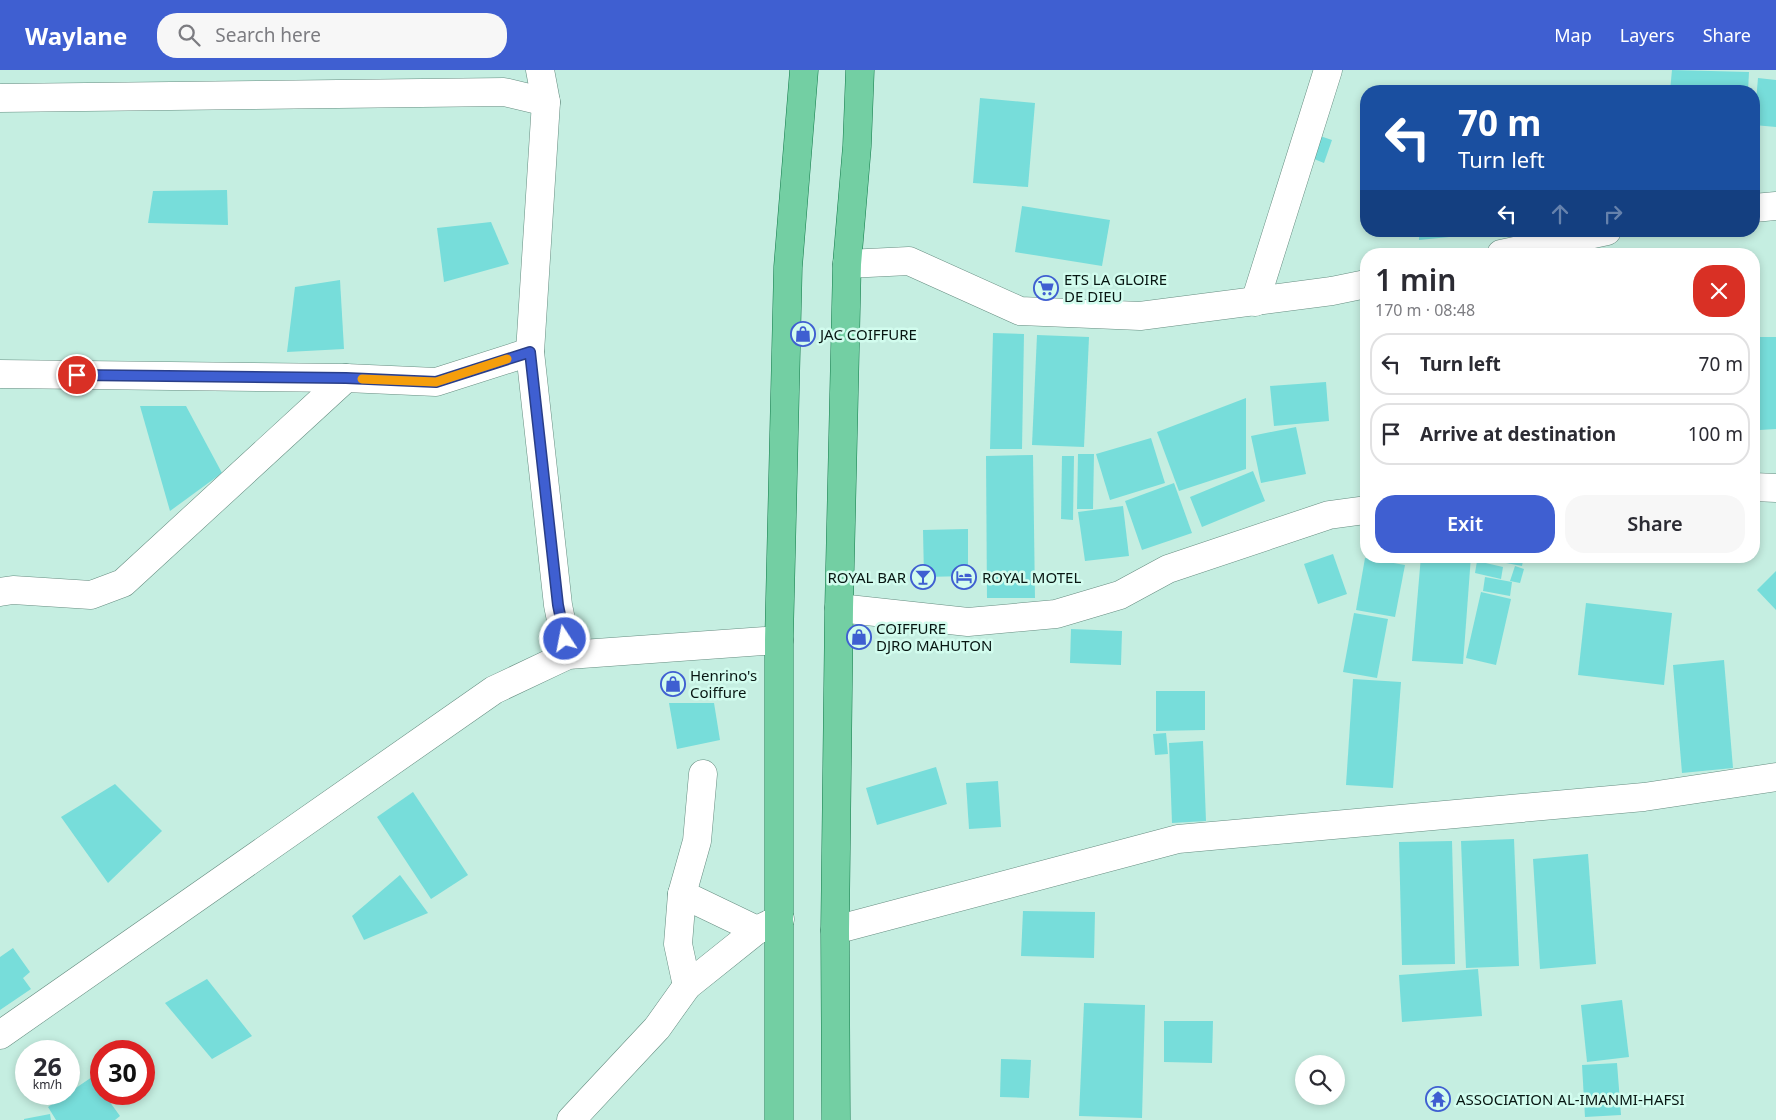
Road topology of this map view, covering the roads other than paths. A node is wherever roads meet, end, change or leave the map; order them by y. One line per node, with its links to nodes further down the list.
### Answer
1 (531, 70): 6 (street)
2 (540, 70): 8 (street)
3 (804, 70): 24 (main road)
4 (860, 70): 13 (main road)
5 (1328, 70): 15 (street)
6 (504, 92): 7 (street); 8 (street)
7 (0, 98)
8 (546, 102): 16 (street)
9 (1776, 206): 10 (street)
10 (1760, 207)
11 (1579, 237): 12 (street)
12 (1529, 248)
13 (847, 264): 15 (street); 23 (main road)
14 (1360, 285): 15 (street)
15 (1255, 302)
16 (530, 352): 18 (street); 25 (street)
17 (0, 374): 18 (street)
18 (346, 378): 22 (street)
19 (1760, 487): 20 (street)
20 (1776, 488)
21 (1360, 511): 23 (street)
22 (0, 592)
23 (839, 608): 30 (main road)
24 (780, 640): 25 (street); 29 (main road)
25 (568, 656): 32 (street)
26 (703, 774): 28 (street)
27 (1776, 777): 30 (street)
28 (682, 894): 29 (street); 31 (street)
29 (769, 924): 31 (street); 34 (main road)
30 (835, 930): 35 (main road)
31 (687, 986): 33 (street)
32 (0, 1035)
33 (571, 1120)
34 (779, 1120)
35 (836, 1120)

